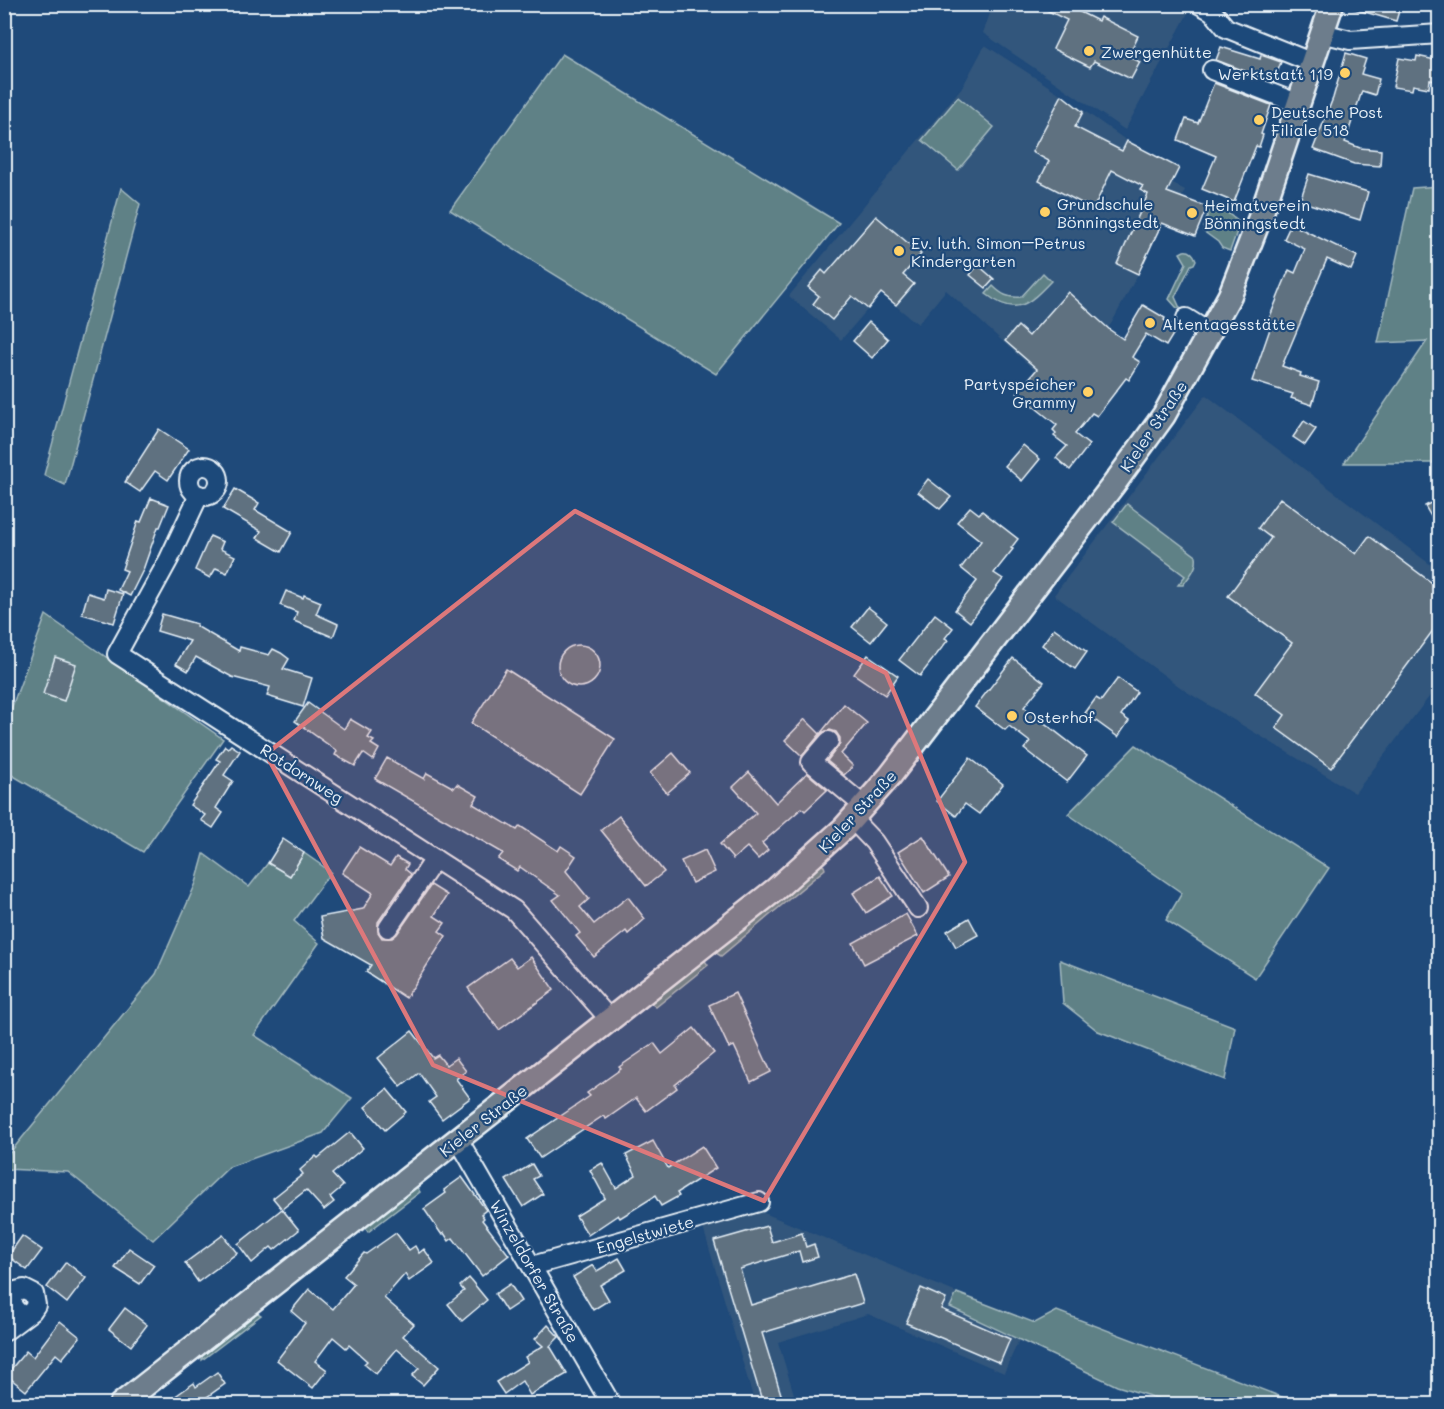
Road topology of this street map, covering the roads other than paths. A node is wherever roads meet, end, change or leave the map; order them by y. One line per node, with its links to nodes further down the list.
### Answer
1 (1199, 4): 5 (street)
2 (1332, 4): 3 (main road, Kieler Straße)
3 (1322, 33): 4 (street); 5 (main road, Kieler Straße)
4 (1440, 34)
5 (1313, 63): 7 (main road, Kieler Straße)
6 (1212, 70): 7 (street)
7 (1299, 104): 9 (main road, Kieler Straße)
8 (1186, 318): 9 (street)
9 (1210, 333): 12 (main road, Kieler Straße)
10 (199, 495): 13 (street, Rotdornweg)
11 (829, 741): 12 (street)
12 (853, 818): 14 (street); 16 (main road, Kieler Straße)
13 (435, 859): 15 (street); 16 (street, Rotdornweg)
14 (913, 910)
15 (388, 928)
16 (610, 1021): 17 (main road, Kieler Straße)
17 (458, 1139): 19 (street, Winzeldorfer Straße); 22 (main road, Kieler Straße)
18 (759, 1202): 19 (street, Engelstwiete)
19 (532, 1266): 23 (street, Winzeldorfer Straße)
20 (24, 1316): 21 (street)
21 (4, 1332)
22 (121, 1404)
23 (611, 1404)

